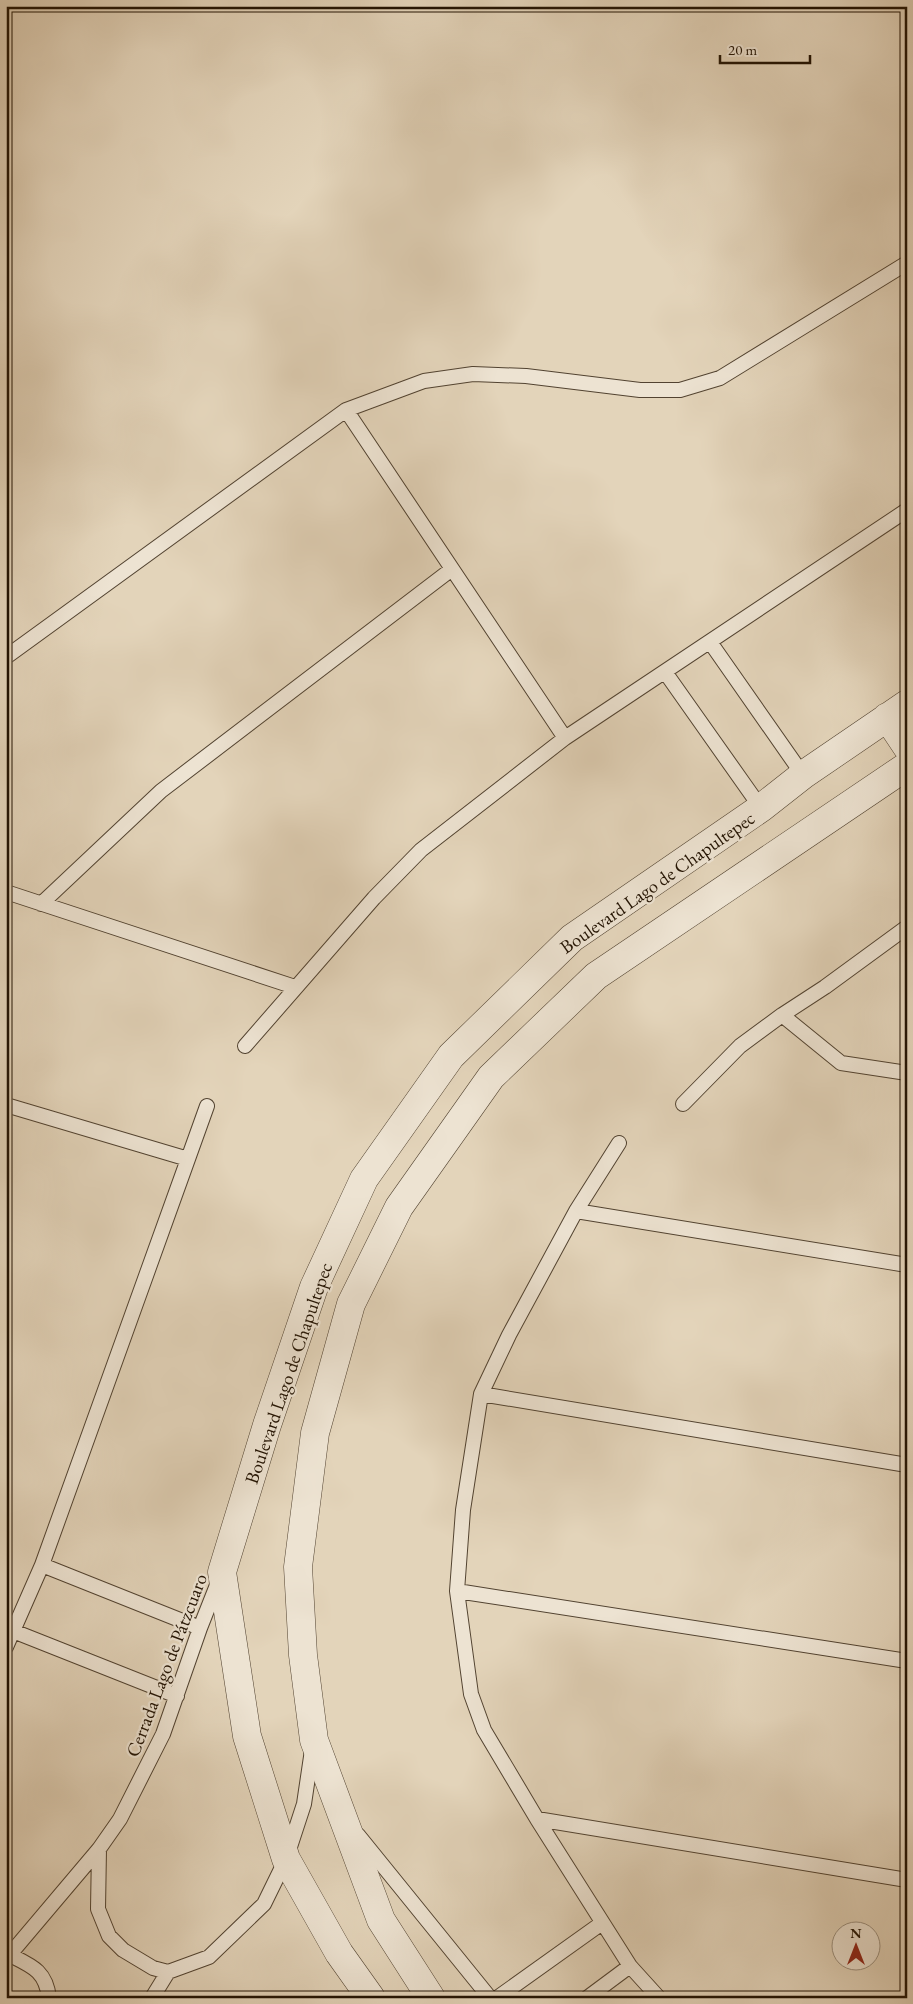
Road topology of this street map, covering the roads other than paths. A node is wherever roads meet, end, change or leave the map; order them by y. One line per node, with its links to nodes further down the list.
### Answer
1 (907, 263): 2 (lane)
2 (346, 410): 4 (lane); 6 (lane)
3 (907, 510): 5 (lane)
4 (452, 569): 9 (lane); 15 (lane)
5 (710, 642): 7 (lane); 12 (lane)
6 (6, 657)
7 (665, 672): 9 (lane); 13 (lane)
8 (897, 711): 10 (street); 12 (street, Boulevard Lago de Chapultepec)
9 (565, 738): 17 (lane)
10 (907, 747)
11 (907, 766): 38 (street, Boulevard Lago de Chapultepec)
12 (803, 775): 13 (street, Boulevard Lago de Chapultepec)
13 (760, 808): 31 (street, Boulevard Lago de Chapultepec)
14 (6, 892): 15 (lane)
15 (41, 904): 17 (lane)
16 (907, 927): 18 (lane)
17 (295, 987): 19 (lane)
18 (782, 1015): 20 (lane); 21 (lane)
19 (245, 1046)
20 (907, 1074)
21 (683, 1104)
22 (6, 1105): 25 (lane)
23 (207, 1106): 25 (lane)
24 (618, 1143): 26 (lane)
25 (188, 1158): 30 (lane)
26 (576, 1211): 27 (lane); 28 (lane)
27 (907, 1265)
28 (481, 1394): 29 (lane); 32 (lane)
29 (907, 1465)
30 (42, 1564): 33 (lane); 34 (lane)
31 (222, 1572): 33 (lane, Cerrada Lago de Pátzcuaro); 42 (street, Boulevard Lago de Chapultepec)
32 (457, 1591): 36 (lane); 40 (lane)
33 (200, 1628): 37 (lane, Cerrada Lago de Pátzcuaro)
34 (13, 1631): 35 (lane); 37 (lane)
35 (6, 1647)
36 (907, 1661)
37 (177, 1696): 41 (lane, Cerrada Lago de Pátzcuaro)
38 (314, 1740): 39 (street, Boulevard Lago de Chapultepec); 42 (lane)
39 (345, 1819): 51 (street, Boulevard Lago de Chapultepec); 52 (lane)
40 (537, 1819): 43 (lane); 44 (lane)
41 (99, 1849): 45 (lane, Cerrada Lago de Pátzcuaro); 47 (lane)
42 (286, 1859): 47 (lane); 50 (street, Boulevard Lago de Chapultepec)
43 (907, 1880)
44 (602, 1923): 46 (lane); 53 (lane)
45 (8, 1957): 48 (lane)
46 (630, 1966): 54 (lane); 55 (lane)
47 (168, 1972): 49 (lane)
48 (49, 1998)
49 (152, 1998)
50 (371, 1998)
51 (432, 1998)
52 (490, 1998)
53 (497, 1998)
54 (587, 1998)
55 (659, 1998)

